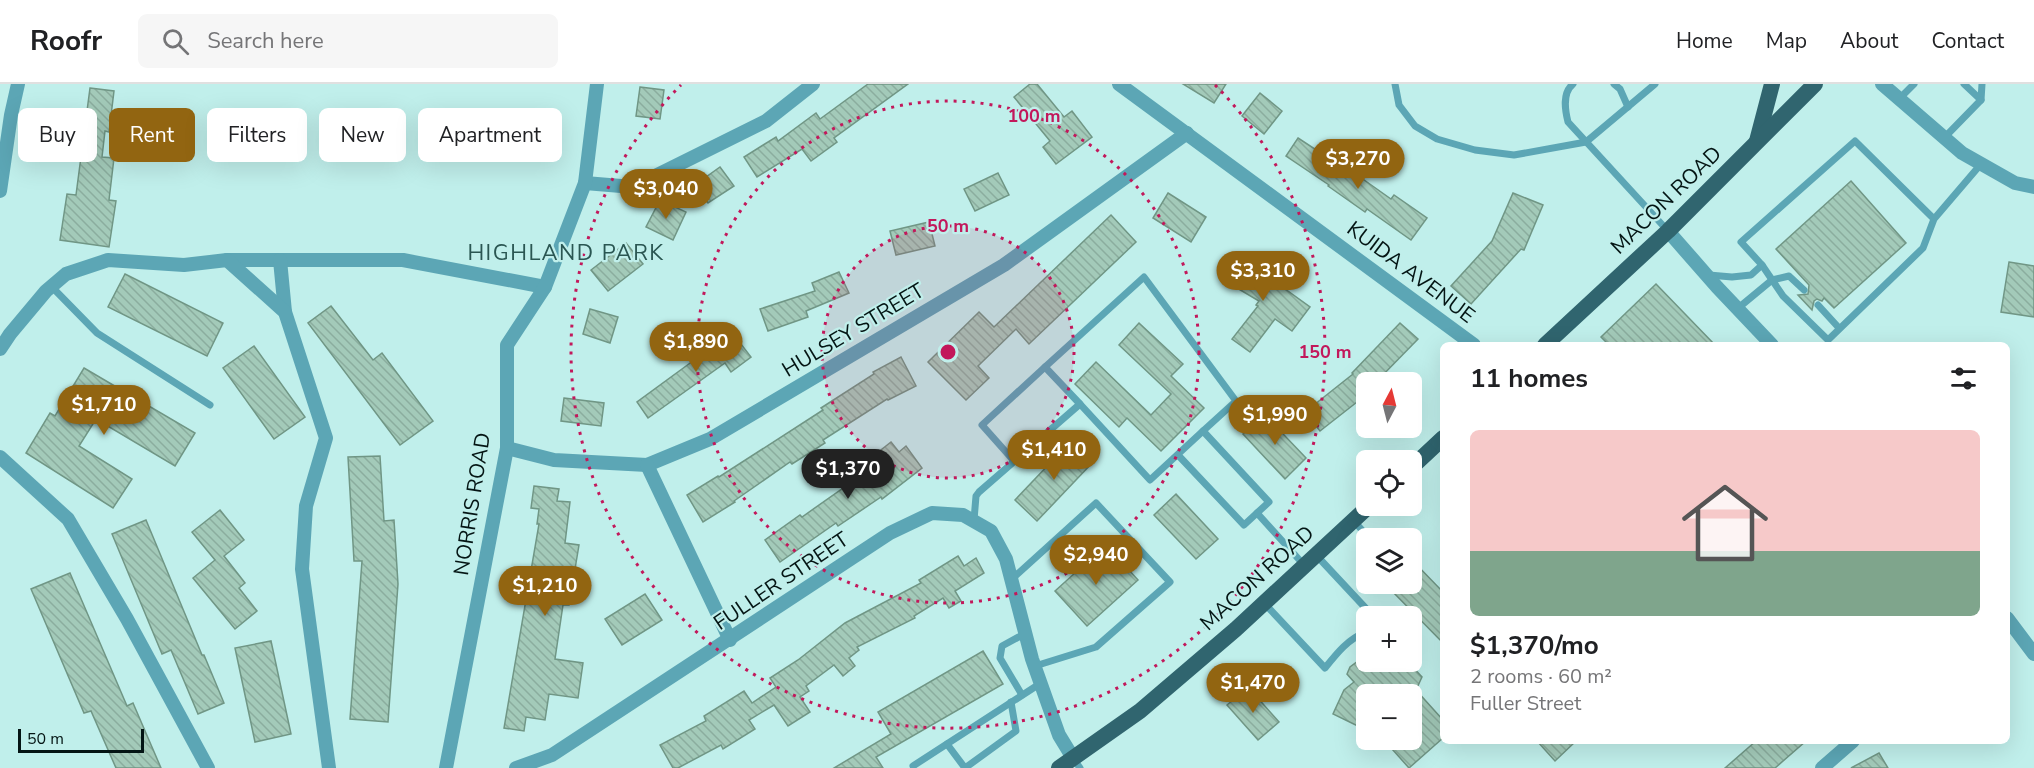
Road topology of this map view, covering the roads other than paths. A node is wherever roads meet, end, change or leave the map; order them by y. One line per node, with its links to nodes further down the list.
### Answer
1 (18, 84): 18 (street)
2 (597, 84): 24 (street, NORRIS ROAD)
3 (813, 84): 24 (street)
4 (1119, 84): 19 (street, KUIDA AVENUE)
5 (1395, 84): 21 (lane)
6 (1573, 84): 21 (lane)
7 (1614, 84): 17 (lane)
8 (1655, 84): 17 (lane)
9 (1772, 84): 22 (main road)
10 (1815, 84): 22 (main road, MACON ROAD)
11 (1882, 84): 15 (street)
12 (1914, 84): 15 (lane)
13 (1964, 84): 16 (lane)
14 (1982, 84): 16 (lane)
15 (1899, 99): 20 (street)
16 (1980, 100): 20 (lane)
17 (1628, 107): 21 (lane)
18 (5, 115): 26 (street)
19 (1187, 133): 41 (street, KUIDA AVENUE); 55 (street, HULSEY STREET)
20 (1944, 138): 23 (street)
21 (1586, 142): 28 (lane)
22 (1757, 142): 28 (main road, MACON ROAD)
23 (1981, 164): 25 (street); 27 (lane)
24 (585, 183): 35 (street, NORRIS ROAD)
25 (2034, 187)
26 (0, 191)
27 (1934, 219): 31 (lane); 40 (lane)
28 (1668, 231): 32 (street); 42 (main road, MACON ROAD)
29 (226, 260): 30 (street); 34 (street); 39 (street)
30 (280, 260): 35 (street); 39 (street)
31 (1762, 265): 32 (lane); 33 (lane)
32 (1706, 275): 38 (street)
33 (1772, 280): 36 (lane); 38 (lane); 40 (lane)
34 (51, 286): 44 (street); 47 (lane)
35 (545, 287): 50 (street, NORRIS ROAD)
36 (1804, 290)
37 (1818, 305): 40 (lane)
38 (1737, 309): 43 (street)
39 (285, 312): 79 (street)
40 (1839, 328)
41 (1470, 342)
42 (1548, 342)
43 (1764, 342)
44 (0, 349)
45 (1045, 367): 46 (lane); 48 (lane); 54 (lane)
46 (1080, 404): 51 (lane); 54 (lane)
47 (210, 405)
48 (1203, 431): 51 (lane); 56 (lane)
49 (1440, 441): 53 (main road)
50 (507, 448): 55 (street, HULSEY STREET); 80 (street, NORRIS ROAD)
51 (1178, 455): 56 (lane)
52 (0, 457): 78 (street)
53 (1422, 458)
54 (1014, 461): 58 (lane)
55 (647, 465): 68 (street)
56 (1257, 513): 61 (lane)
57 (1358, 516): 59 (main road, MACON ROAD)
58 (974, 520): 62 (street); 68 (street, FULLER STREET)
59 (1353, 520): 60 (lane); 61 (main road, MACON ROAD)
60 (1360, 528)
61 (1310, 560): 63 (main road, MACON ROAD); 64 (lane)
62 (1012, 579): 66 (street); 70 (lane)
63 (1263, 603): 67 (lane); 76 (main road, MACON ROAD)
64 (1362, 606)
65 (2010, 622): 69 (street)
66 (1026, 633): 70 (street); 72 (lane)
67 (1356, 637)
68 (730, 640): 81 (street, FULLER STREET)
69 (2034, 654)
70 (1035, 666): 71 (street)
71 (1041, 683): 72 (lane); 76 (street)
72 (1022, 695): 73 (lane)
73 (1011, 702): 74 (lane); 74 (lane)
74 (947, 744): 77 (lane)
75 (1850, 744): 83 (street)
76 (1076, 763): 82 (main road, MACON ROAD)
77 (913, 766)
78 (208, 768)
79 (329, 768)
80 (446, 768)
81 (516, 768)
82 (1059, 768)
83 (1822, 768)

